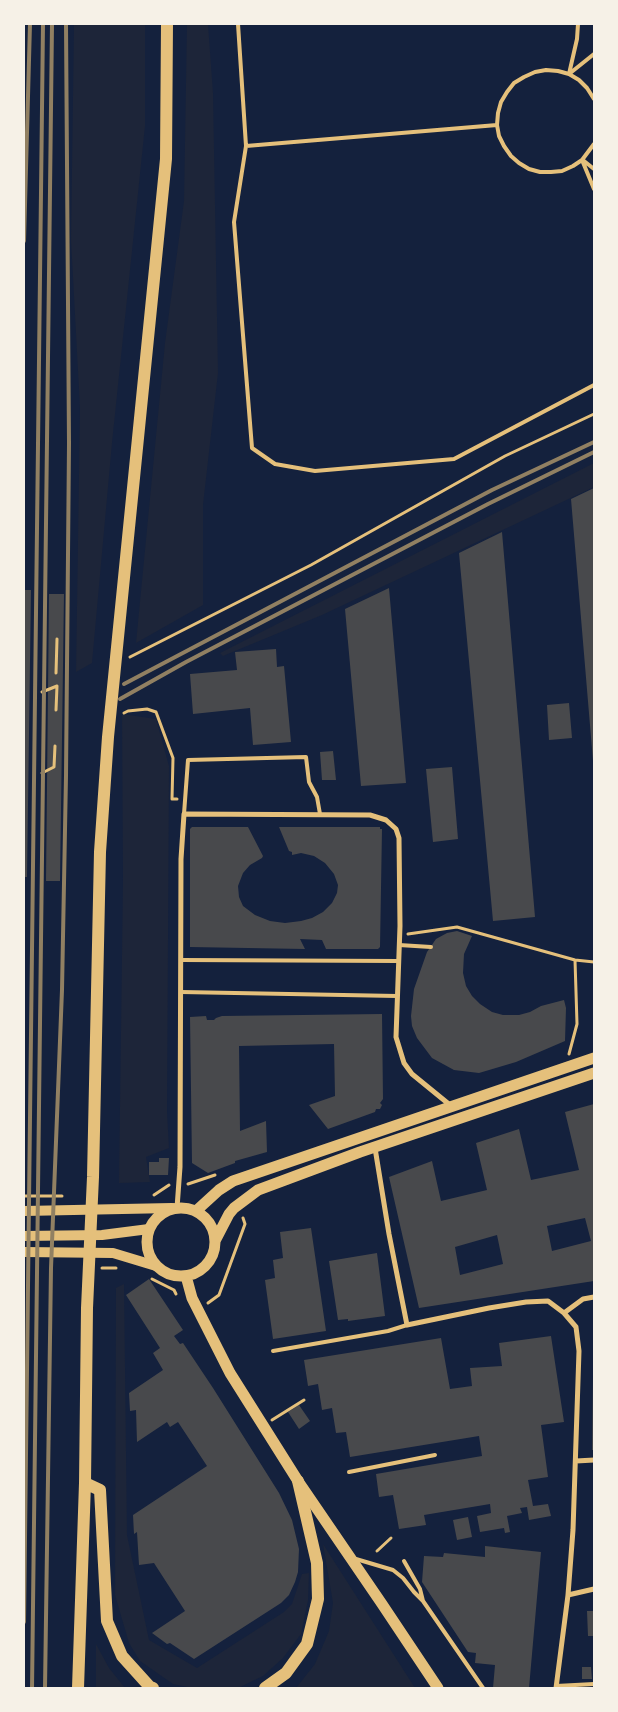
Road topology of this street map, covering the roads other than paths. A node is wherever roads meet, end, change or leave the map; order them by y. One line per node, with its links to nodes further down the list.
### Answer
1 (167, 24): 44 (highway)
2 (238, 24): 9 (lane)
3 (578, 24): 5 (lane)
4 (594, 54): 5 (lane)
5 (569, 74): 6 (lane); 7 (lane)
6 (594, 99)
7 (498, 125): 9 (lane); 10 (lane)
8 (594, 144): 10 (lane)
9 (246, 146): 13 (lane)
10 (582, 160): 11 (lane); 12 (lane)
11 (594, 169)
12 (594, 189)
13 (594, 385)
14 (184, 814): 15 (street); 15 (lane); 18 (street)
15 (320, 814): 16 (street)
16 (399, 944): 17 (lane); 19 (street)
17 (431, 947)
18 (181, 960): 19 (lane); 20 (street)
19 (398, 961): 21 (street)
20 (181, 992): 21 (lane); 26 (street)
21 (397, 996): 24 (street)
22 (594, 1058): 24 (main road)
23 (594, 1073): 25 (main road)
24 (452, 1107): 28 (main road)
25 (375, 1147): 31 (main road); 37 (street)
26 (175, 1208): 27 (main road); 28 (main road); 29 (main road)
27 (24, 1210)
28 (196, 1211): 31 (main road)
29 (149, 1229): 30 (main road); 33 (main road)
30 (24, 1236)
31 (216, 1242): 34 (main road)
32 (24, 1252): 33 (main road)
33 (156, 1266): 34 (main road)
34 (186, 1276): 43 (main road)
35 (594, 1297): 36 (street)
36 (564, 1313): 37 (street); 41 (street)
37 (407, 1325): 38 (lane)
38 (273, 1351)
39 (435, 1455): 42 (lane)
40 (594, 1460): 41 (street)
41 (576, 1461): 48 (street)
42 (349, 1472)
43 (298, 1481): 45 (main road); 54 (highway)
44 (85, 1483): 52 (highway); 53 (highway)
45 (349, 1556): 49 (lane); 55 (main road)
46 (404, 1561): 49 (lane)
47 (594, 1589): 48 (street)
48 (568, 1594): 51 (street)
49 (423, 1601): 56 (lane)
50 (594, 1684): 51 (lane)
51 (556, 1687)
52 (78, 1688)
53 (153, 1688)
54 (265, 1688)
55 (438, 1688)
56 (483, 1688)

